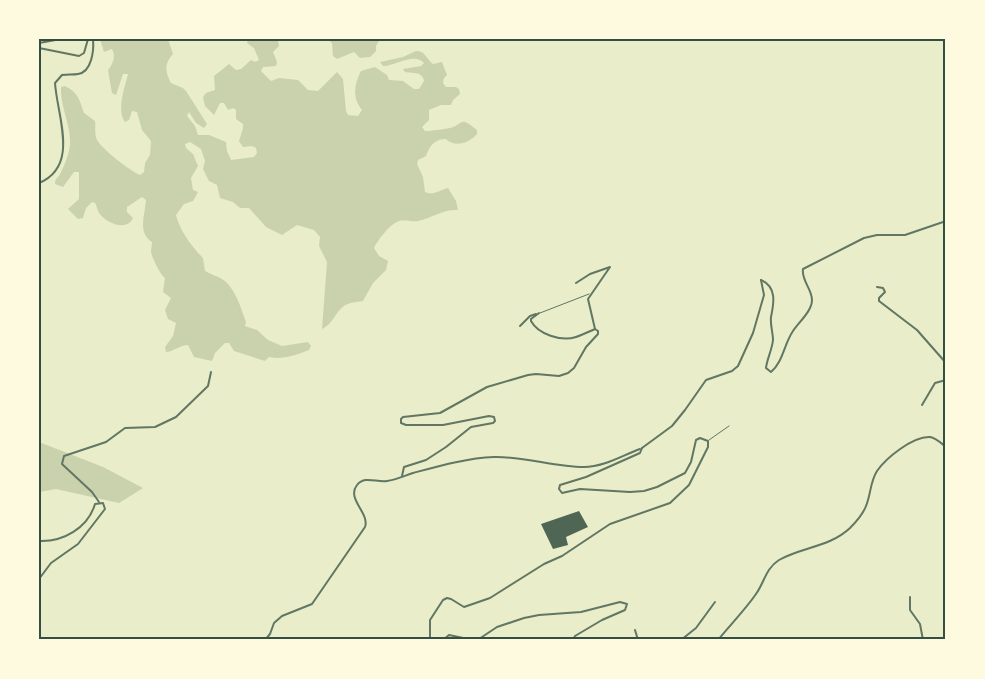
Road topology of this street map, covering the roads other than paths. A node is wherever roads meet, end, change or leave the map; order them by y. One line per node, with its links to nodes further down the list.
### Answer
1 (61, 39): 4 (street)
2 (88, 39): 5 (street)
3 (93, 39): 6 (street)
4 (39, 43)
5 (39, 48)
6 (39, 183)
7 (946, 221): 21 (street)
8 (576, 283): 10 (street)
9 (877, 287): 14 (street)
10 (591, 294): 11 (lane); 13 (street)
11 (538, 313): 12 (street); 13 (street)
12 (520, 326)
13 (595, 329): 22 (street)
14 (946, 363)
15 (211, 372): 23 (street)
16 (946, 380): 17 (street)
17 (922, 405)
18 (729, 426): 19 (lane)
19 (708, 441): 21 (street); 30 (street)
20 (946, 447): 35 (street)
21 (642, 448): 22 (street)
22 (402, 476): 29 (street)
23 (99, 502): 24 (street); 25 (street)
24 (39, 541)
25 (39, 579)
26 (910, 597): 36 (street)
27 (715, 602): 34 (street)
28 (635, 630): 33 (street)
29 (265, 640)
30 (430, 640)
31 (443, 640): 32 (street)
32 (573, 640)
33 (638, 640)
34 (681, 640)
35 (718, 640)
36 (923, 640)

